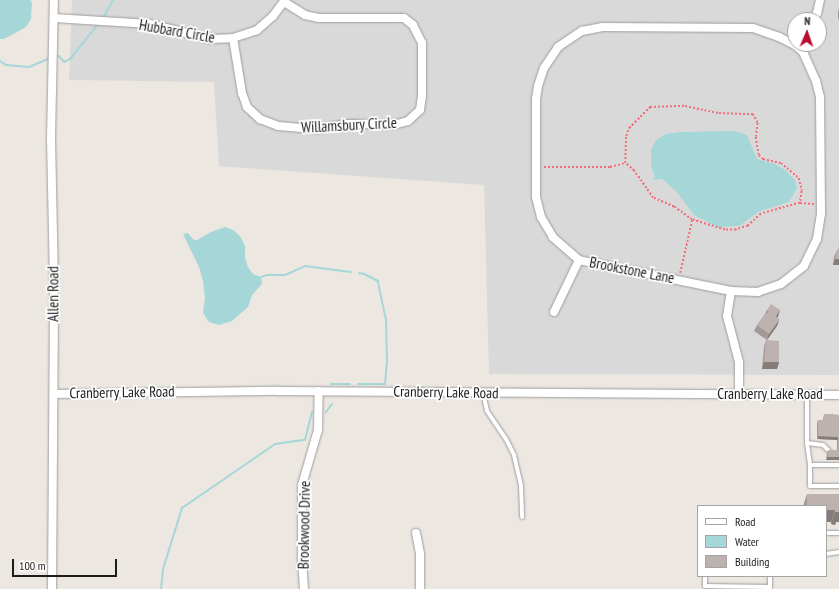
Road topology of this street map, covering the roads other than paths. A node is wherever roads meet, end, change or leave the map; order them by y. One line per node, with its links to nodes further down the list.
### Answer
1 (54, 0): 5 (street, Allen Road)
2 (820, 0): 4 (street)
3 (285, 1): 6 (street, Hubbard Circle); 6 (street, Willamsbury Circle)
4 (817, 12)
5 (54, 18): 6 (street, Hubbard Circle); 14 (street, Allen Road)
6 (233, 38)
7 (787, 40): 9 (street, Brookstone Lane)
8 (803, 52): 10 (street, Brookstone Lane)
9 (579, 260): 10 (street, Brookstone Lane); 11 (street)
10 (731, 291): 15 (street)
11 (554, 312)
12 (319, 391): 13 (street, Cranberry Lake Road); 14 (street, Cranberry Lake Road); 32 (street, Brookwood Drive)
13 (483, 392): 15 (street, Cranberry Lake Road); 23 (lane)
14 (54, 394): 31 (street, Allen Road)
15 (739, 394): 16 (street, Cranberry Lake Road)
16 (807, 394): 17 (street, Cranberry Lake Road); 18 (lane)
17 (839, 395)
18 (807, 443): 19 (lane); 21 (lane)
19 (830, 452)
20 (839, 465): 21 (lane)
21 (810, 466): 22 (lane)
22 (839, 486)
23 (522, 517)
24 (416, 533): 33 (street)
25 (827, 533): 26 (lane)
26 (839, 533)
27 (839, 552): 28 (lane)
28 (827, 554)
29 (705, 577): 30 (lane)
30 (770, 577)
31 (52, 589)
32 (304, 589)
33 (420, 589)

